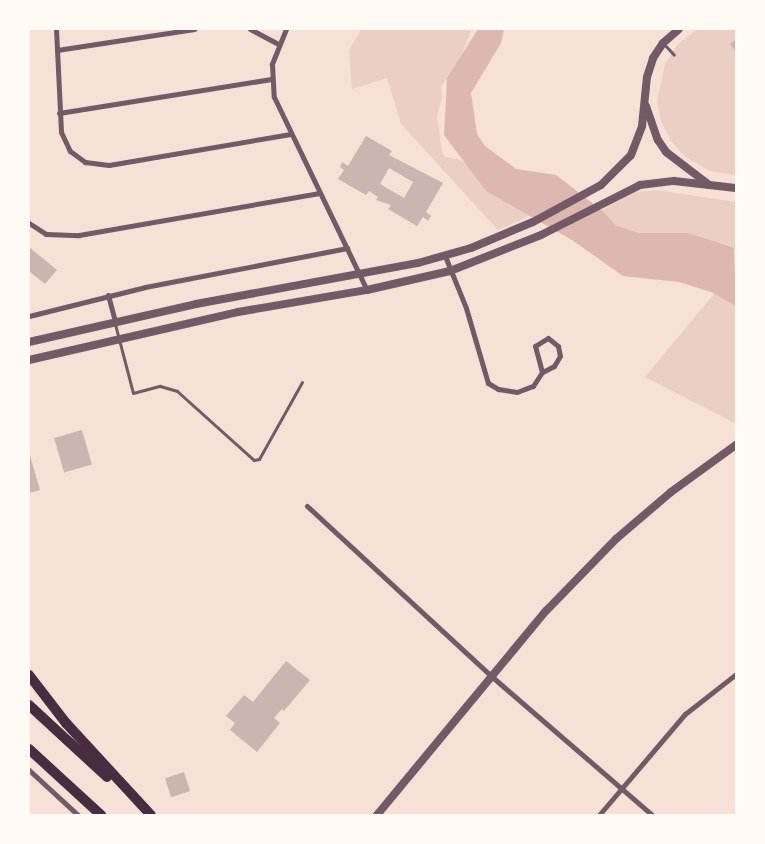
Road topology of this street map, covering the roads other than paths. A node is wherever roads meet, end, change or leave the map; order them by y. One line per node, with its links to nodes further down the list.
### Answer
1 (56, 29): 8 (street)
2 (194, 29): 8 (street)
3 (250, 29): 7 (street)
4 (286, 29): 7 (street)
5 (679, 29): 6 (street)
6 (663, 43): 9 (lane); 11 (street)
7 (278, 44): 10 (street)
8 (57, 50): 12 (street)
9 (674, 55)
10 (271, 79): 12 (street); 13 (street)
11 (645, 102): 14 (street); 19 (street)
12 (59, 113): 13 (street)
13 (290, 134): 16 (street)
14 (708, 185): 15 (street); 20 (street)
15 (736, 188)
16 (319, 193): 17 (street); 18 (street)
17 (29, 223)
18 (347, 248): 21 (street); 23 (street)
19 (445, 256): 20 (street); 21 (street)
20 (450, 270): 22 (street); 29 (street)
21 (361, 274): 22 (street); 25 (street)
22 (367, 290): 26 (street)
23 (108, 295): 24 (street); 25 (street)
24 (29, 316)
25 (114, 321): 26 (lane); 27 (street)
26 (118, 338): 28 (street); 30 (lane)
27 (29, 342)
28 (29, 360)
29 (542, 372): 29 (street)
30 (302, 382)
31 (736, 445): 35 (street)
32 (307, 506): 35 (street)
33 (736, 674): 39 (street)
34 (29, 675): 40 (highway)
35 (490, 675): 39 (street); 44 (street)
36 (29, 705): 40 (highway)
37 (29, 749): 42 (highway)
38 (29, 770): 41 (street)
39 (621, 789): 45 (street); 46 (street)
40 (142, 807): 43 (highway)
41 (78, 815)
42 (100, 815)
43 (151, 815)
44 (376, 815)
45 (599, 815)
46 (652, 815)

